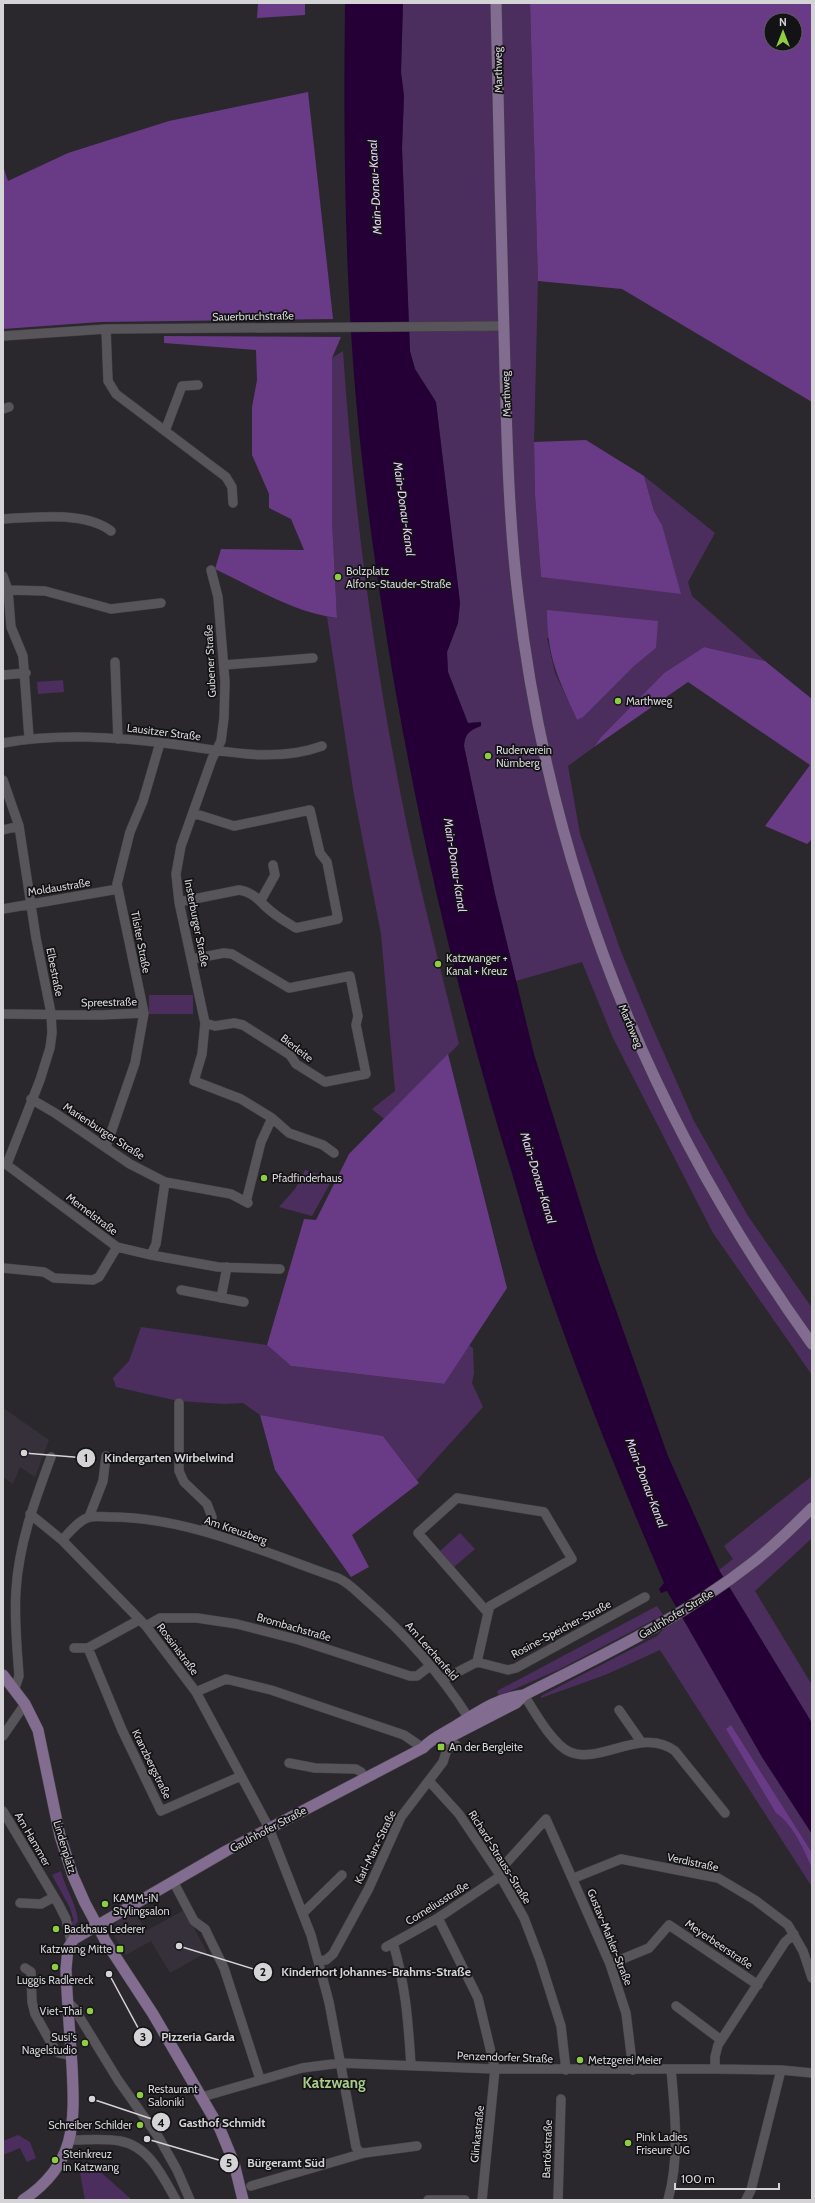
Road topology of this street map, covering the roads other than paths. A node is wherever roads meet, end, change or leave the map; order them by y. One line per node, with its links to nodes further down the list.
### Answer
1 (496, 3): 2 (main road, Marthweg)
2 (504, 326): 3 (street, Sauerbruchstraße); 55 (main road, Marthweg)
3 (106, 329): 4 (street, Sauerbruchstraße); 6 (street)
4 (3, 336)
5 (198, 385): 6 (street)
6 (165, 431): 7 (street)
7 (233, 503)
8 (3, 519): 9 (street)
9 (111, 531)
10 (211, 570): 17 (street, Gubener Straße)
11 (3, 576): 12 (street)
12 (8, 590): 13 (street); 14 (street)
13 (161, 603)
14 (6, 620): 18 (street)
15 (313, 658): 17 (street)
16 (115, 662): 21 (street)
17 (224, 665): 25 (street, Gubener Straße)
18 (26, 673): 19 (street); 20 (street)
19 (3, 675)
20 (29, 738): 21 (street, Lausitzer Straße); 22 (street, Lausitzer Straße)
21 (118, 739): 23 (street, Lausitzer Straße)
22 (3, 743)
23 (160, 743): 25 (street, Lausitzer Straße); 31 (street, Tilsiter Straße)
24 (322, 746): 25 (street, Lausitzer Straße)
25 (216, 751): 27 (street, Insterburger Straße)
26 (3, 780): 28 (street, Elbestraße)
27 (193, 813): 32 (street); 33 (street, Insterburger Straße)
28 (19, 826): 29 (street); 34 (street, Elbestraße)
29 (3, 830)
30 (273, 865): 32 (street)
31 (118, 889): 34 (street, Moldaustraße); 38 (street, Tilsiter Straße)
32 (261, 900): 33 (street)
33 (178, 902): 36 (street, Insterburger Straße)
34 (31, 903): 35 (street, Moldaustraße); 37 (street, Elbestraße)
35 (3, 909)
36 (192, 959): 40 (street, Insterburger Straße); 40 (street, Bierleite)
37 (50, 1013): 38 (street, Spreestraße); 39 (street, Spreestraße); 41 (street, Elbestraße)
38 (144, 1013): 43 (street, Tilsiter Straße)
39 (3, 1014)
40 (205, 1023): 42 (street, Insterburger Straße)
41 (31, 1099): 43 (street, Marienburger Straße); 45 (street, Elbestraße)
42 (272, 1118): 44 (street); 46 (street, Marienburger Straße)
43 (106, 1147): 46 (street, Marienburger Straße)
44 (334, 1153)
45 (5, 1163): 47 (street, Memelstraße)
46 (165, 1182): 48 (street)
47 (117, 1247): 48 (street, Memelstraße); 50 (street)
48 (151, 1255): 49 (street, Memelstraße)
49 (227, 1267): 51 (street, Memelstraße); 53 (street)
50 (3, 1268)
51 (280, 1269)
52 (181, 1290): 53 (street)
53 (221, 1298): 54 (street)
54 (244, 1302)
55 (812, 1344)
56 (179, 1403): 62 (street)
57 (106, 1456): 61 (street)
58 (51, 1457): 60 (street)
59 (812, 1508): 76 (main road, Gaulnhofer Straße)
60 (30, 1514): 63 (street, Rossinistraße); 74 (street)
61 (89, 1517): 62 (street, Am Kreuzberg); 63 (street)
62 (202, 1531): 65 (street, Am Kreuzberg)
63 (62, 1540): 67 (street, Rossinistraße)
64 (645, 1597): 70 (street, Rosine-Speicher-Straße)
65 (365, 1598): 71 (street, Am Lerchenfeld)
66 (488, 1613): 66 (street); 70 (street)
67 (143, 1623): 69 (street); 71 (street, Brombachstraße); 75 (street, Rossinistraße)
68 (74, 1648): 69 (street)
69 (88, 1648): 85 (street, Kranzbergstraße)
70 (477, 1662): 73 (street)
71 (430, 1666): 73 (street, Am Lerchenfeld)
72 (3, 1675): 74 (main road, Lindenplatz)
73 (442, 1680): 79 (street, Am Lerchenfeld)
74 (14, 1688): 77 (main road, Lindenplatz)
75 (196, 1692): 83 (street); 85 (street, Rossinistraße)
76 (524, 1695): 79 (main road, Gaulnhofer Straße); 81 (street)
77 (25, 1704): 80 (street); 100 (main road, Lindenplatz)
78 (619, 1710): 81 (street)
79 (473, 1720): 83 (main road, Gaulnhofer Straße)
80 (3, 1736)
81 (642, 1743): 89 (street)
82 (456, 1745): 87 (street, Karl-Marx-Straße)
83 (423, 1748): 86 (main road, Gaulnhofer Straße)
84 (289, 1763): 86 (street)
85 (240, 1776): 91 (street, Rossinistraße)
86 (365, 1779): 91 (main road, Gaulnhofer Straße)
87 (429, 1781): 93 (street, Richard-Strauss-Straße); 103 (street, Karl-Marx-Straße)
88 (3, 1811): 96 (street, Am Hammer)
89 (725, 1813)
90 (546, 1819): 93 (street, Corneliusstraße); 94 (street, Gustav-Mahler-Straße)
91 (269, 1828): 95 (main road, Gaulnhofer Straße); 98 (street, Rossinistraße)
92 (342, 1875): 98 (street)
93 (499, 1875): 99 (street, Corneliusstraße); 117 (street, Richard-Strauss-Straße)
94 (574, 1878): 101 (street, Verdistraße); 104 (street, Gustav-Mahler-Straße)
95 (173, 1881): 100 (main road, Gaulnhofer Straße); 121 (street)
96 (54, 1897): 97 (street); 102 (street)
97 (20, 1903)
98 (303, 1913): 103 (street, Rossinistraße)
99 (438, 1918): 113 (street, Corneliusstraße); 114 (street, Glinkastraße)
100 (96, 1925): 102 (main road, Gaulnhofer Straße); 122 (main road, Lindenplatz)
101 (794, 1934): 106 (street, Verdistraße); 107 (street)
102 (71, 1942): 108 (main road)
103 (318, 1961): 112 (street, Rossinistraße)
104 (610, 1964): 107 (street, Meyerbeerstraße); 118 (street, Gustav-Mahler-Straße)
105 (25, 1968): 111 (street)
106 (812, 1978)
107 (758, 1984): 110 (street)
108 (68, 2002): 111 (main road); 130 (street)
109 (676, 2006): 110 (street)
110 (721, 2040): 116 (street)
111 (71, 2056): 124 (main road)
112 (340, 2063): 113 (street, Penzendorfer Straße); 121 (street, Penzendorfer Straße); 126 (street, Rossinistraße)
113 (411, 2065): 114 (street, Penzendorfer Straße)
114 (495, 2069): 117 (street, Penzendorfer Straße); 134 (street, Glinkastraße)
115 (671, 2069): 116 (street, Penzendorfer Straße); 118 (street, Penzendorfer Straße); 136 (street)
116 (715, 2069): 119 (street, Penzendorfer Straße)
117 (566, 2070): 118 (street, Penzendorfer Straße)
118 (633, 2070)
119 (782, 2070): 120 (street, Penzendorfer Straße); 137 (street)
120 (812, 2072)
121 (260, 2079): 122 (street, Penzendorfer Straße)
122 (202, 2097): 131 (main road, Lindenplatz)
123 (561, 2098): 135 (street, Bartókstraße)
124 (70, 2140): 128 (main road); 129 (street)
125 (417, 2146): 126 (street)
126 (364, 2153): 127 (street)
127 (251, 2186)
128 (23, 2200)
129 (176, 2200)
130 (190, 2200)
131 (243, 2200)
132 (428, 2200): 133 (street)
133 (465, 2200)
134 (482, 2200)
135 (558, 2200)
136 (668, 2200)
137 (746, 2200)

